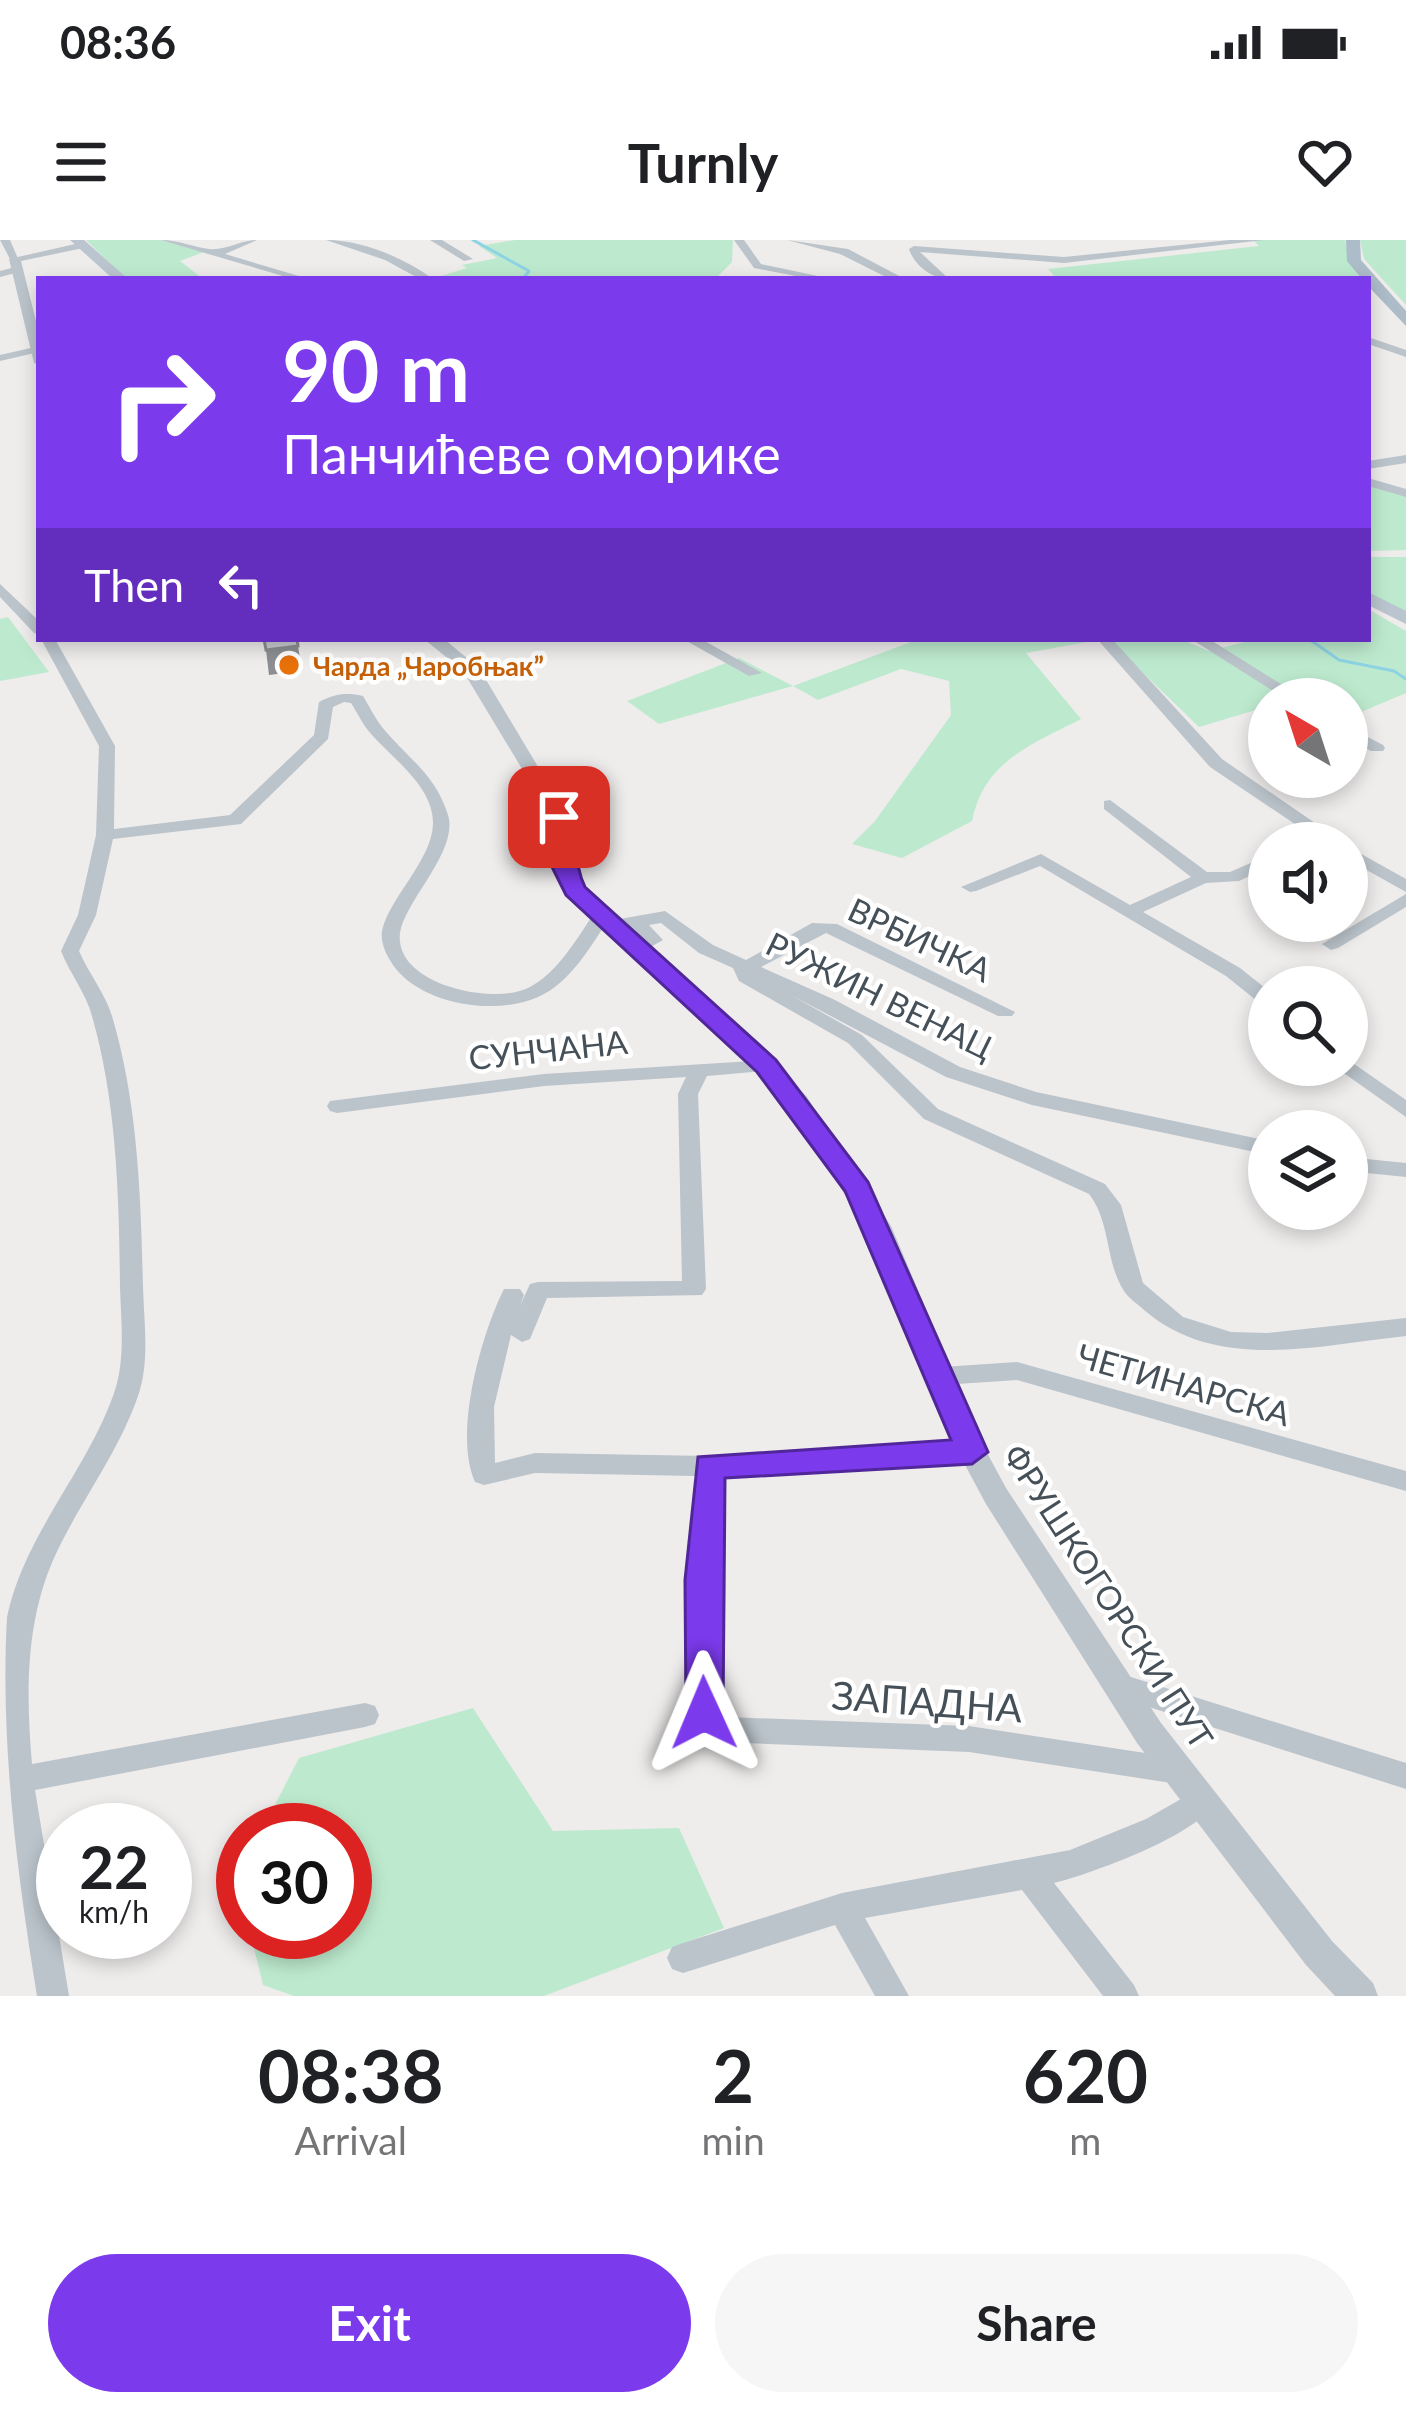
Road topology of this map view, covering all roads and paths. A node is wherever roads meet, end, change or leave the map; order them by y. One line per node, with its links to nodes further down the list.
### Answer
1 (166, 240): 13 (street)
2 (252, 240): 13 (street)
3 (331, 240): 19 (street)
4 (435, 240): 14 (street)
5 (739, 240): 20 (street)
6 (794, 240): 21 (street)
7 (1045, 240): 15 (street)
8 (1259, 240): 10 (street)
9 (1353, 240): 23 (main road)
10 (1240, 241): 15 (street)
11 (80, 243): 12 (street); 17 (main road)
12 (14, 252): 16 (street); 27 (street)
13 (215, 254): 18 (street)
14 (468, 259)
15 (1073, 260): 22 (street)
16 (0, 274)
17 (118, 276)
18 (293, 276)
19 (422, 276)
20 (811, 276)
21 (893, 276)
22 (940, 276)
23 (1367, 276)
24 (1371, 281): 25 (main road)
25 (1406, 321)
26 (1371, 341): 28 (street)
27 (36, 351)
28 (1406, 354)
29 (36, 355): 30 (street)
30 (0, 358)
31 (1406, 459): 32 (street)
32 (1371, 465)
33 (1371, 483): 34 (street)
34 (1406, 493)
35 (0, 588): 38 (street)
36 (1371, 600): 37 (main road)
37 (1406, 618)
38 (36, 627)
39 (50, 642): 50 (street)
40 (438, 642): 58 (street, ФРУШКОГОРСКИ ПУТ)
41 (696, 642): 44 (street)
42 (1107, 642): 49 (street)
43 (1203, 642): 45 (street)
44 (754, 673)
45 (1262, 678)
46 (1368, 743): 47 (street)
47 (1377, 748)
48 (1110, 805): 53 (street)
49 (1297, 822)
50 (105, 835): 58 (street); 82 (street)
51 (1368, 864): 55 (street)
52 (1248, 870): 53 (street)
53 (1203, 878): 57 (street)
54 (970, 886): 57 (street)
55 (1406, 887)
56 (1406, 899): 59 (street)
57 (1129, 912): 61 (street)
58 (622, 928): 60 (street, РУЖИН ВЕНАЦ); 63 (street, ФРУШКОГОРСКИ ПУТ)
59 (1330, 944)
60 (744, 966): 62 (street, ВРБИЧКА); 68 (street, РУЖИН ВЕНАЦ); 72 (street)
61 (1248, 984)
62 (1005, 1012)
63 (766, 1066): 64 (street, СУНЧАНА); 74 (street, ФРУШКОГОРСКИ ПУТ)
64 (700, 1069): 66 (street, СУНЧАНА); 73 (street)
65 (1368, 1082): 67 (street)
66 (337, 1106)
67 (1406, 1110)
68 (1248, 1144)
69 (1368, 1166): 70 (street)
70 (1406, 1170)
71 (512, 1295): 76 (street)
72 (1406, 1327)
73 (522, 1334)
74 (942, 1376): 75 (street, ФРУШКОГОРСКИ ПУТ); 77 (street, ЧЕТИНАРСКА)
75 (972, 1452): 76 (street); 78 (street, ФРУШКОГОРСКИ ПУТ)
76 (710, 1466): 80 (street, ЗАПАДНА)
77 (1406, 1480)
78 (1118, 1685): 80 (street, ФРУШКОГОРСКИ ПУТ); 81 (street)
79 (365, 1715): 82 (street)
80 (1179, 1772): 83 (street, ФРУШКОГОРСКИ ПУТ)
81 (1406, 1776)
82 (18, 1780): 87 (street)
83 (1202, 1800): 84 (street); 90 (street, ФРУШКОГОРСКИ ПУТ)
84 (1030, 1877): 85 (street); 89 (street)
85 (842, 1908): 86 (street); 88 (street)
86 (683, 1958)
87 (53, 1996)
88 (893, 1996)
89 (1123, 1996)
90 (1360, 1996)

